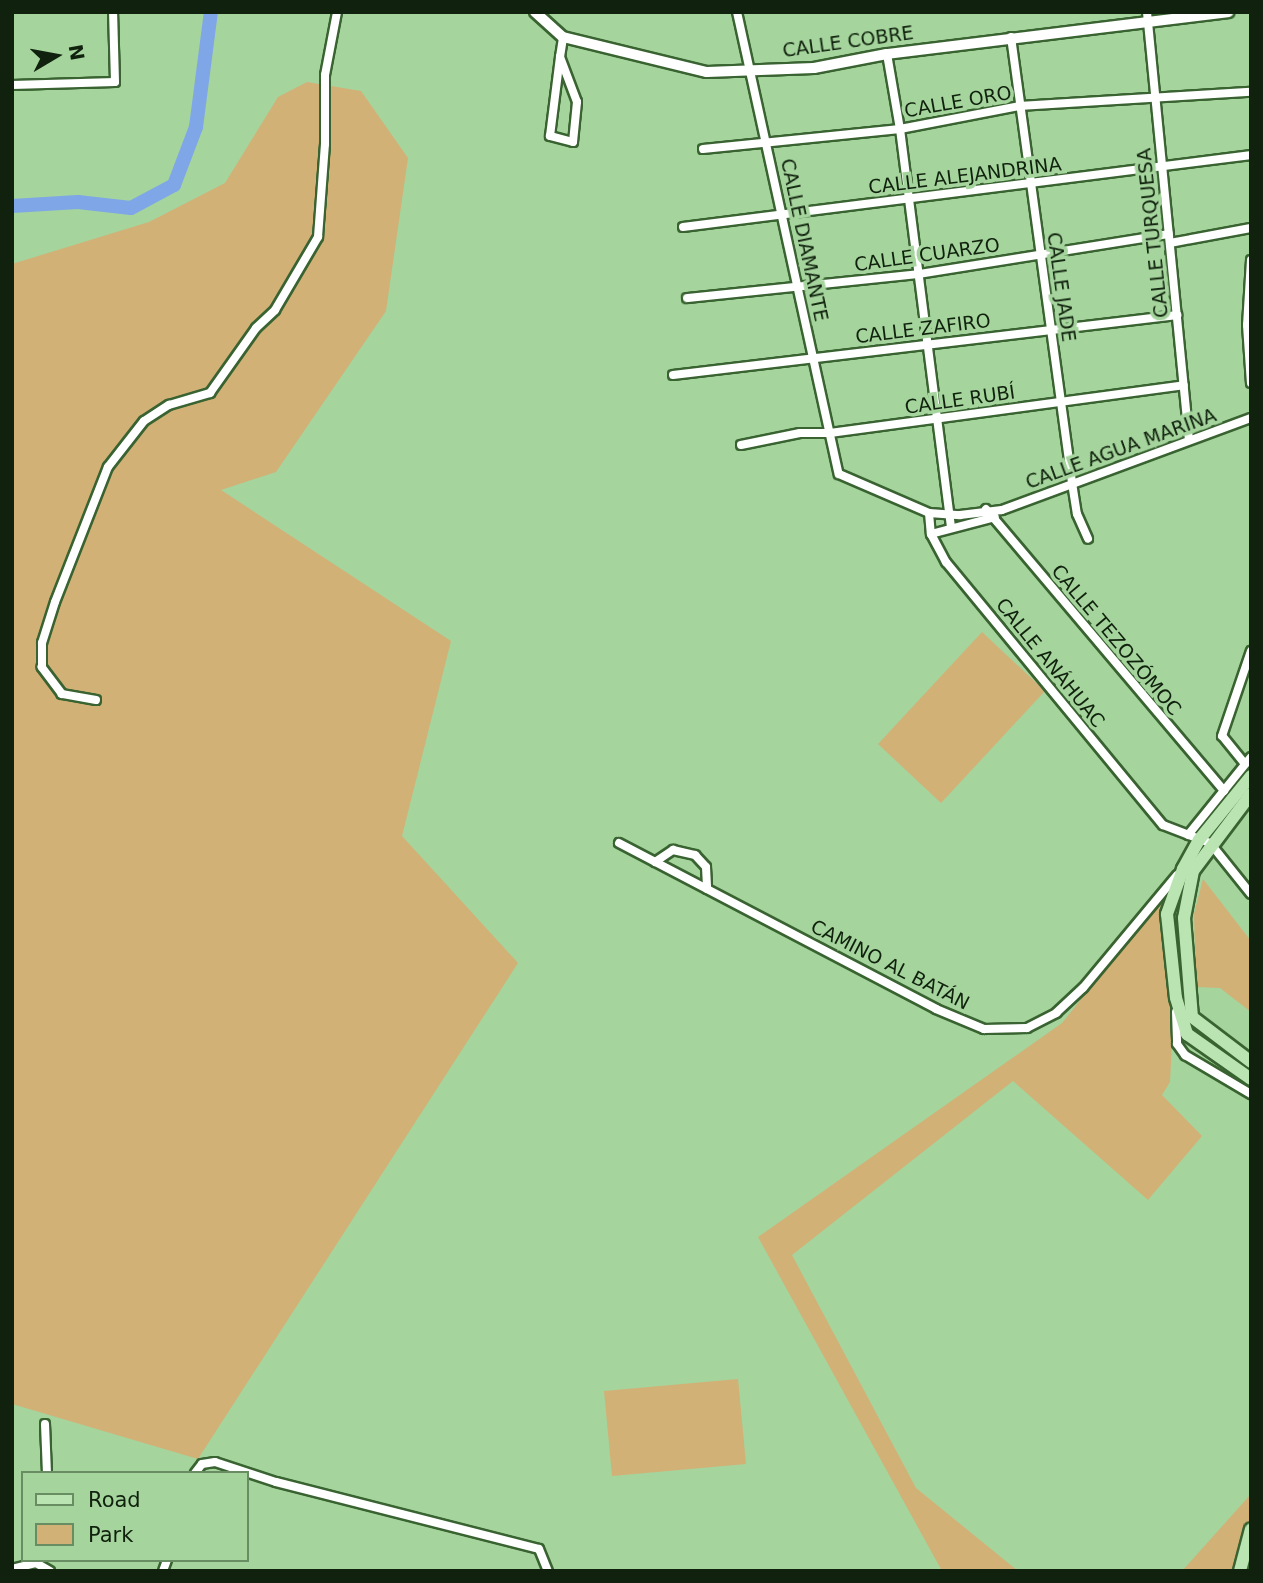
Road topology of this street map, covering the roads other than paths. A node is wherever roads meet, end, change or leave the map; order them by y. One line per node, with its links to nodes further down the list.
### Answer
1 (113, 12): 13 (street)
2 (337, 12): 56 (street)
3 (536, 12): 8 (street, CALLE COBRE)
4 (737, 12): 12 (street, CALLE DIAMANTE)
5 (1147, 12): 7 (street, CALLE TURQUESA)
6 (1220, 13): 7 (street, CALLE COBRE)
7 (1148, 24): 9 (street, CALLE COBRE); 15 (street, CALLE TURQUESA)
8 (563, 37): 11 (street); 12 (street, CALLE COBRE)
9 (1011, 37): 10 (street, CALLE COBRE); 16 (street, CALLE JADE)
10 (887, 54): 12 (street, CALLE COBRE); 17 (street)
11 (560, 57): 11 (street)
12 (750, 72): 18 (street, CALLE DIAMANTE)
13 (12, 85)
14 (1251, 92): 15 (street, CALLE ORO)
15 (1156, 96): 16 (street, CALLE ORO); 21 (street, CALLE TURQUESA)
16 (1019, 106): 17 (street, CALLE ORO); 22 (street, CALLE JADE)
17 (900, 129): 18 (street, CALLE ORO); 23 (street)
18 (767, 146): 19 (street, CALLE ORO); 24 (street, CALLE DIAMANTE)
19 (702, 149)
20 (1251, 155): 21 (street, CALLE ALEJANDRINA)
21 (1163, 166): 22 (street, CALLE ALEJANDRINA); 27 (street, CALLE TURQUESA)
22 (1031, 184): 23 (street, CALLE ALEJANDRINA); 28 (street, CALLE JADE)
23 (909, 199): 24 (street, CALLE ALEJANDRINA); 30 (street)
24 (782, 215): 25 (street, CALLE ALEJANDRINA); 31 (street, CALLE DIAMANTE)
25 (683, 227)
26 (1251, 228): 27 (street, CALLE CUARZO)
27 (1170, 239): 28 (street, CALLE CUARZO); 33 (street, CALLE TURQUESA)
28 (1040, 255): 30 (street, CALLE CUARZO); 34 (street, CALLE JADE)
29 (1251, 260): 38 (street)
30 (919, 274): 31 (street, CALLE CUARZO); 35 (street)
31 (798, 286): 32 (street, CALLE CUARZO); 36 (street, CALLE DIAMANTE)
32 (687, 298)
33 (1177, 315): 34 (street, CALLE ZAFIRO); 39 (street, CALLE TURQUESA)
34 (1050, 330): 35 (street, CALLE ZAFIRO); 40 (street, CALLE JADE)
35 (928, 345): 36 (street, CALLE ZAFIRO); 42 (street)
36 (813, 358): 37 (street, CALLE ZAFIRO); 43 (street, CALLE DIAMANTE)
37 (673, 375)
38 (1251, 383)
39 (1184, 385): 40 (street, CALLE RUBÍ); 44 (street, CALLE TURQUESA)
40 (1060, 402): 42 (street, CALLE RUBÍ); 46 (street, CALLE JADE)
41 (1251, 418): 44 (street, CALLE AGUA MARINA)
42 (938, 419): 43 (street, CALLE RUBÍ); 50 (street)
43 (830, 433): 45 (street, CALLE RUBÍ); 49 (street, CALLE DIAMANTE)
44 (1189, 439): 46 (street, CALLE AGUA MARINA)
45 (741, 445)
46 (1072, 483): 48 (street, CALLE AGUA MARINA); 54 (street, CALLE JADE)
47 (986, 509): 48 (street, CALLE AGUA MARINA); 50 (street, CALLE AGUA MARINA); 51 (street, CALLE TEZOZÓMOC)
48 (1002, 510): 51 (street, CALLE AGUA MARINA)
49 (929, 513): 50 (street, CALLE AGUA MARINA); 53 (street, CALLE ANÁHUAC)
50 (950, 514): 52 (street)
51 (993, 519): 52 (street); 58 (street, CALLE TEZOZÓMOC)
52 (951, 527): 53 (street)
53 (931, 534): 60 (street, CALLE ANÁHUAC)
54 (1088, 538)
55 (1251, 651): 57 (street)
56 (96, 700)
57 (1249, 765): 58 (street); 60 (main road)
58 (1224, 791): 60 (street)
59 (1251, 794): 60 (main road)
60 (1199, 839): 63 (main road); 65 (street); 67 (main road)
61 (619, 843): 62 (street, CAMINO AL BATÁN)
62 (655, 862): 64 (street, CAMINO AL BATÁN); 64 (street)
63 (1182, 869): 64 (street, CAMINO AL BATÁN); 66 (main road)
64 (707, 889)
65 (1251, 894)
66 (1176, 998): 68 (main road); 69 (street)
67 (1251, 1062)
68 (1251, 1079)
69 (1251, 1094)
70 (46, 1424): 71 (street)
71 (47, 1471)
72 (197, 1471): 77 (street)
73 (1251, 1529): 78 (main road)
74 (23, 1562): 75 (street); 76 (street)
75 (12, 1569)
76 (50, 1571)
77 (548, 1571)
78 (1240, 1571)

